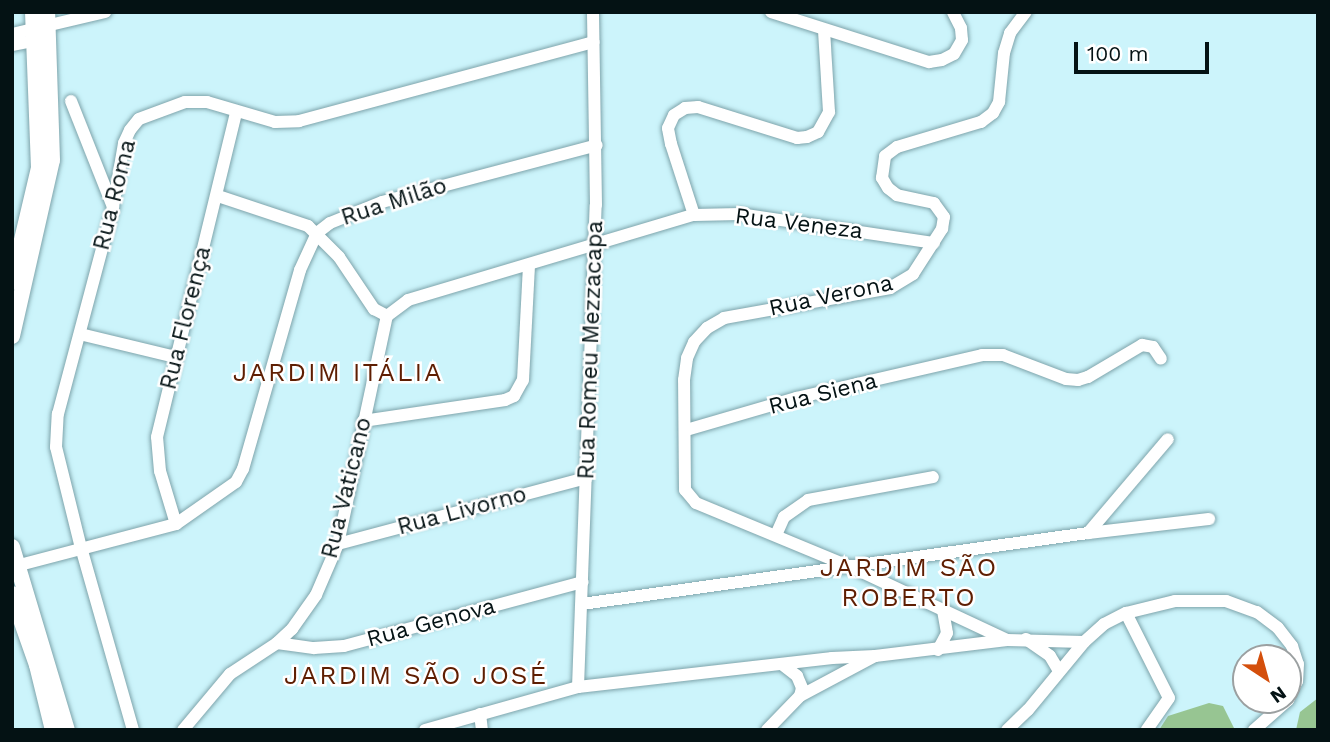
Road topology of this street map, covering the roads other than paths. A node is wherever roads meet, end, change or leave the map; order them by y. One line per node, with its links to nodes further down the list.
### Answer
1 (105, 12): 6 (street)
2 (593, 12): 8 (street, Rua Romeu Mezzacapa)
3 (771, 12): 7 (street)
4 (953, 12): 7 (street)
5 (1026, 12): 16 (street, Rua Verona)
6 (32, 31): 19 (main road); 22 (main road)
7 (824, 31): 14 (street)
8 (594, 41): 10 (street, Rua Roma); 11 (street, Rua Romeu Mezzacapa)
9 (71, 101): 13 (street)
10 (236, 112): 12 (street, Rua Florença); 13 (street, Rua Roma)
11 (597, 145): 15 (street, Rua Milão); 17 (street, Rua Romeu Mezzacapa)
12 (218, 196): 15 (street); 23 (street, Rua Florença)
13 (113, 207): 21 (street, Rua Roma)
14 (694, 215): 16 (street, Rua Veneza); 17 (street, Rua Veneza)
15 (317, 233): 20 (street); 31 (street, Rua Milão)
16 (934, 243): 26 (street, Rua Verona)
17 (593, 246): 18 (street, Rua Veneza); 29 (street, Rua Romeu Mezzacapa)
18 (529, 266): 20 (street, Rua Veneza); 25 (street)
19 (12, 282)
20 (387, 316): 25 (street, Rua Vaticano)
21 (80, 334): 23 (street); 36 (street, Rua Roma)
22 (12, 335)
23 (175, 357): 31 (street, Rua Florença)
24 (1161, 359): 26 (street, Rua Siena)
25 (363, 421): 34 (street, Rua Vaticano)
26 (686, 430): 33 (street, Rua Verona)
27 (1168, 439): 32 (street)
28 (933, 477): 33 (street)
29 (586, 478): 34 (street, Rua Livorno); 39 (street, Rua Romeu Mezzacapa)
30 (1209, 519): 32 (street)
31 (176, 524): 36 (street, Rua Milão)
32 (1088, 533): 38 (street)
33 (776, 535): 38 (street)
34 (338, 544): 47 (street, Rua Vaticano)
35 (12, 547): 37 (main road)
36 (81, 548): 37 (street, Rua Milão); 61 (street, Rua Roma)
37 (15, 567): 60 (main road)
38 (853, 568): 41 (street); 42 (street)
39 (583, 582): 41 (street, Rua Romeu Mezzacapa); 47 (street, Rua Genova)
40 (12, 594): 59 (main road)
41 (582, 604): 55 (street, Rua Romeu Mezzacapa)
42 (943, 610): 45 (street); 49 (street)
43 (1126, 613): 46 (street); 48 (street); 67 (street)
44 (1026, 639): 45 (street); 46 (street); 53 (street)
45 (1007, 640): 49 (street)
46 (1084, 642): 53 (street)
47 (277, 643): 62 (street, Rua Vaticano)
48 (1291, 644)
49 (938, 650): 50 (street)
50 (876, 656): 51 (street); 54 (street)
51 (832, 657): 52 (street); 54 (street)
52 (783, 665): 55 (street); 56 (street)
53 (1059, 671): 66 (street)
54 (837, 674): 56 (street)
55 (578, 688): 57 (street)
56 (800, 696): 65 (street)
57 (480, 713): 63 (street); 64 (street)
58 (1272, 714): 68 (street)
59 (53, 730)
60 (67, 730)
61 (133, 730)
62 (183, 730)
63 (425, 730)
64 (482, 730)
65 (767, 730)
66 (1007, 730)
67 (1147, 730)
68 (1254, 730)

